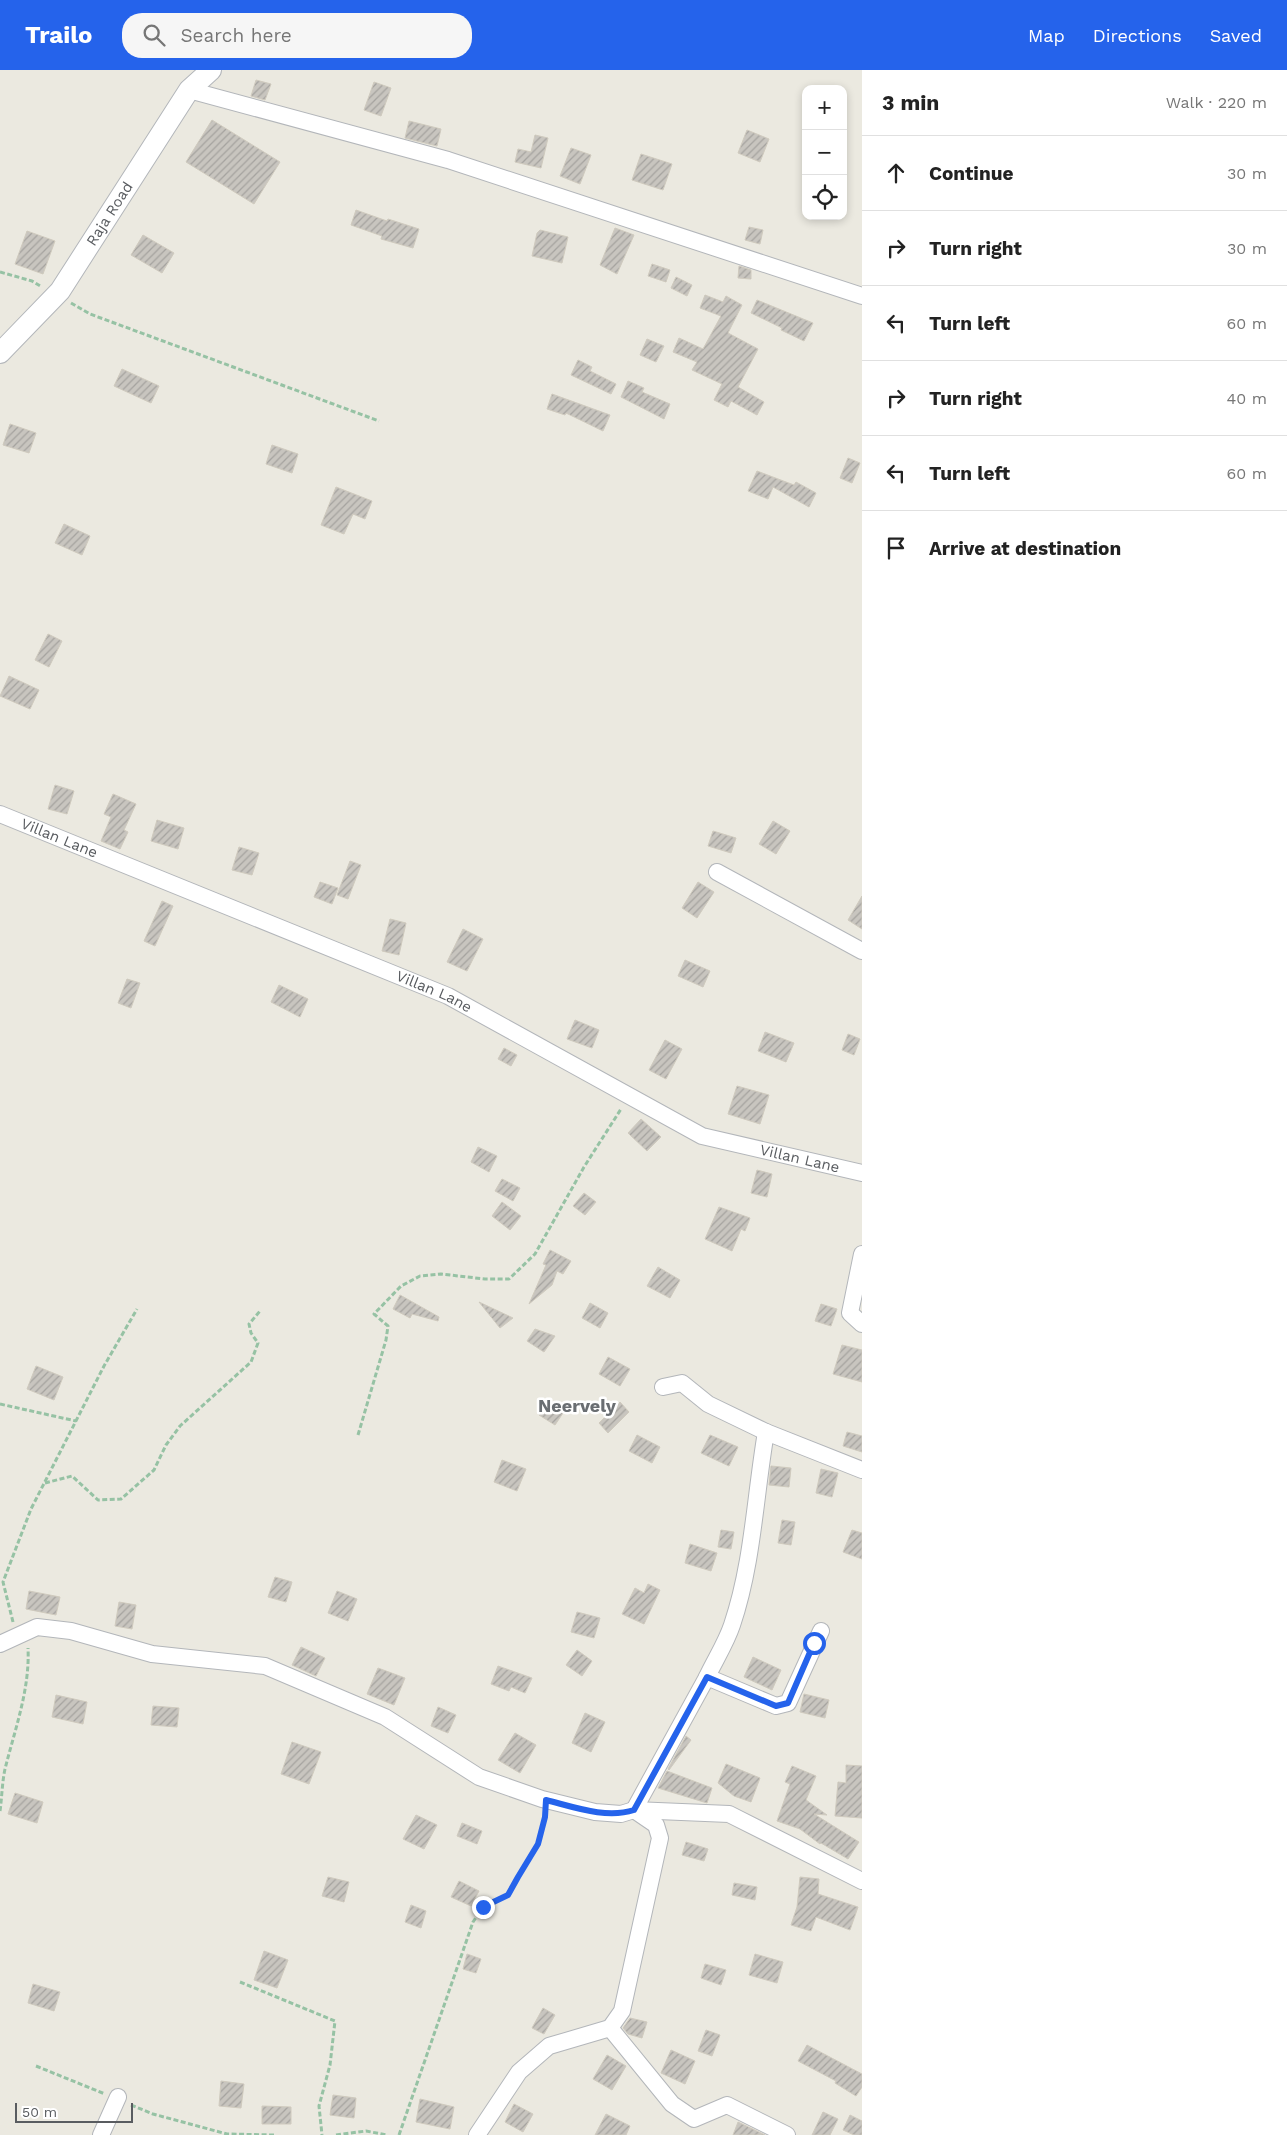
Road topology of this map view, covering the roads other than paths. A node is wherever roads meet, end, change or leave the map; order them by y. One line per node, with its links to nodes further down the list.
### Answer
1 (211, 70): 2 (street, Raja Road)
2 (189, 90): 3 (street); 4 (street, Raja Road)
3 (862, 296)
4 (0, 354)
5 (0, 814): 8 (street, Villan Lane)
6 (717, 872): 7 (street)
7 (862, 951)
8 (862, 1173)
9 (862, 1254): 10 (street)
10 (862, 1324)
11 (663, 1387): 12 (street)
12 (766, 1432): 13 (street); 16 (street)
13 (862, 1470)
14 (821, 1631): 16 (street)
15 (0, 1644): 17 (street)
16 (707, 1677): 17 (street)
17 (634, 1810): 18 (street); 19 (street)
18 (862, 1881)
19 (610, 2028): 22 (street); 23 (street)
20 (117, 2098): 21 (street)
21 (101, 2135)
22 (477, 2135)
23 (787, 2135)

